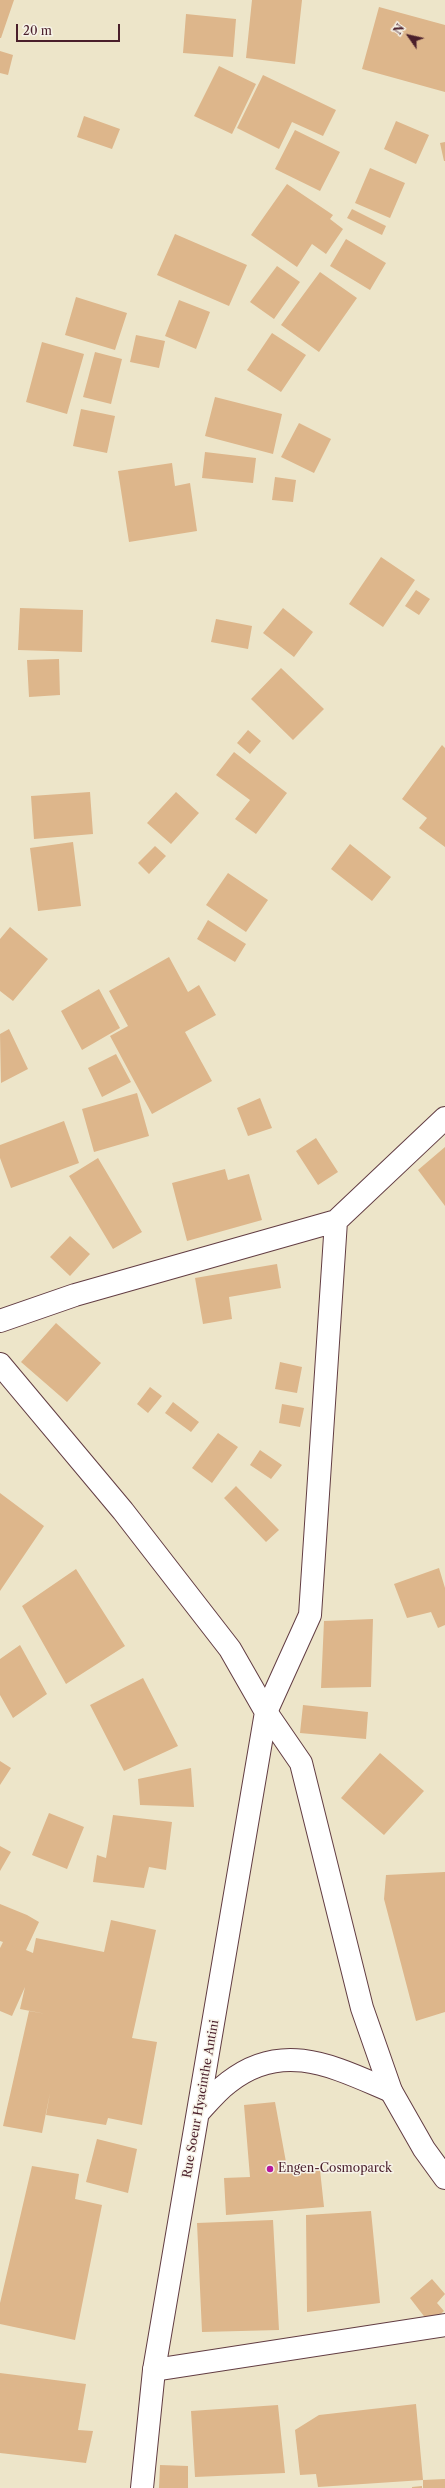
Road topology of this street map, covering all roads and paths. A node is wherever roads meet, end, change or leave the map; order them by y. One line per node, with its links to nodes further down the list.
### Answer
1 (445, 1118): 2 (street)
2 (336, 1221): 3 (street); 5 (street, Rue Soeur Hyacinthe Antini)
3 (0, 1321)
4 (0, 1364): 5 (street)
5 (266, 1712): 6 (street); 7 (street, Rue Soeur Hyacinthe Antini)
6 (391, 2091): 7 (street); 8 (street)
7 (199, 2112): 10 (street, Rue Soeur Hyacinthe Antini)
8 (445, 2178)
9 (445, 2325): 10 (street)
10 (154, 2370): 11 (street, Rue Soeur Hyacinthe Antini)
11 (142, 2488)

